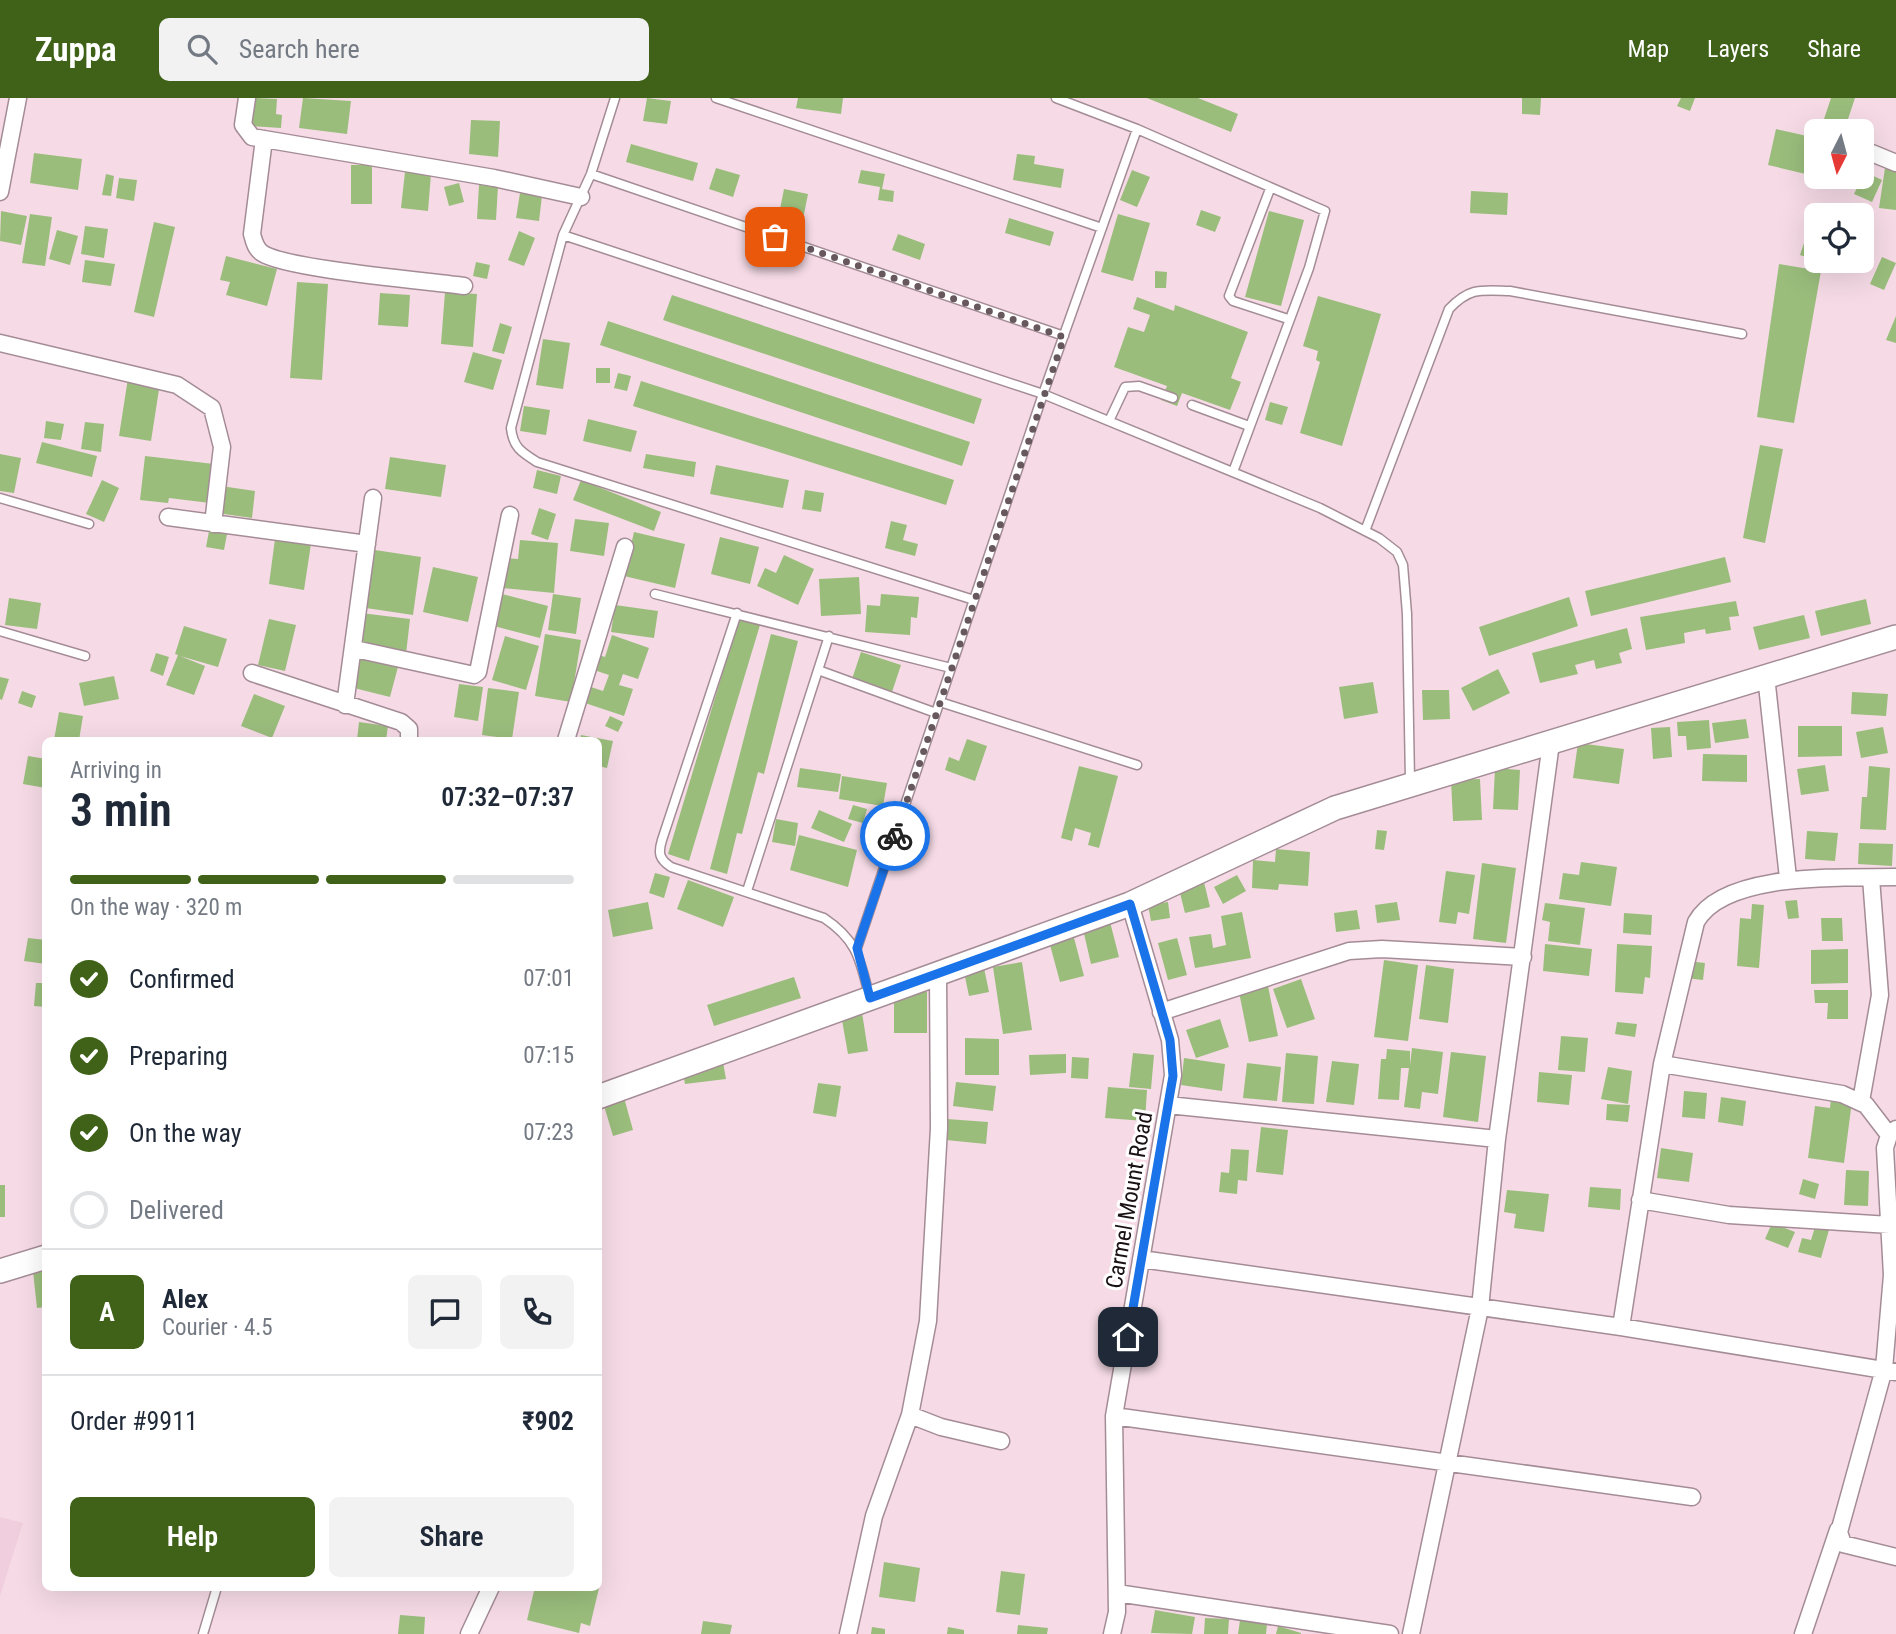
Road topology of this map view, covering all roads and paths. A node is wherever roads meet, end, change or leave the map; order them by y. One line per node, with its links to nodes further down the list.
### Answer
1 (18, 98): 12 (street)
2 (247, 98): 7 (street)
3 (615, 98): 10 (lane)
4 (716, 98): 14 (lane)
5 (1056, 98): 6 (lane)
6 (1137, 129): 11 (lane); 14 (lane)
7 (264, 139): 13 (street); 16 (street)
8 (1874, 154): 9 (street)
9 (1896, 163)
10 (591, 173): 13 (lane); 19 (lane)
11 (1270, 189): 17 (lane); 17 (lane)
12 (0, 192)
13 (581, 197): 15 (lane)
14 (1102, 228): 19 (lane)
15 (564, 235): 21 (lane); 37 (lane)
16 (464, 286)
17 (1288, 319): 25 (lane)
18 (1742, 334): 33 (lane)
19 (1064, 337): 21 (lane)
20 (0, 343): 32 (street)
21 (1043, 394): 24 (lane); 37 (lane)
22 (1173, 398): 24 (lane)
23 (1192, 405): 25 (lane)
24 (1109, 421): 26 (lane)
25 (1249, 426): 26 (lane)
26 (1233, 472): 33 (lane)
27 (0, 498): 31 (lane)
28 (373, 498): 34 (street)
29 (510, 515): 42 (street)
30 (168, 517): 32 (street)
31 (89, 524)
32 (213, 524): 34 (street)
33 (1365, 531): 55 (lane)
34 (367, 544): 42 (street)
35 (625, 547): 52 (street)
36 (655, 594): 38 (lane)
37 (974, 600): 44 (lane)
38 (737, 612): 40 (lane); 59 (lane)
39 (0, 631): 43 (lane)
40 (829, 636): 44 (lane); 45 (lane)
41 (1896, 637): 47 (street)
42 (355, 649): 49 (street)
43 (85, 656)
44 (951, 667): 48 (lane)
45 (818, 670): 50 (lane); 59 (lane)
46 (252, 673): 49 (street)
47 (1766, 676): 53 (street); 58 (street)
48 (940, 702): 50 (lane); 54 (lane)
49 (345, 705): 51 (street)
50 (936, 713): 61 (lane)
51 (409, 737)
52 (567, 737)
53 (1551, 743): 55 (street); 62 (street)
54 (1137, 765)
55 (1410, 786): 60 (street)
56 (1871, 877): 57 (street); 58 (street); 68 (street)
57 (1896, 877)
58 (1788, 878): 66 (street)
59 (747, 891): 61 (lane)
60 (1130, 904): 63 (street); 65 (street, Carmel Mount Road)
61 (857, 948): 64 (lane)
62 (1523, 957): 65 (street); 71 (street)
63 (937, 974): 64 (street); 80 (street)
64 (870, 998): 67 (street)
65 (1161, 1012): 69 (street, Carmel Mount Road)
66 (1662, 1064): 68 (street); 72 (street)
67 (602, 1096)
68 (1861, 1101): 70 (street)
69 (1168, 1105): 71 (street); 75 (street, Carmel Mount Road)
70 (1893, 1132): 73 (street)
71 (1497, 1139): 77 (street)
72 (1640, 1200): 73 (street); 78 (street)
73 (1889, 1225): 79 (street)
74 (42, 1258): 76 (street)
75 (1142, 1259): 77 (street); 81 (street, Carmel Mount Road)
76 (0, 1271)
77 (1480, 1308): 78 (street); 83 (street)
78 (1621, 1327): 79 (street)
79 (1890, 1371): 85 (street)
80 (909, 1415): 82 (street); 92 (street)
81 (1114, 1416): 83 (street); 89 (street, Carmel Mount Road)
82 (1001, 1441)
83 (1449, 1464): 84 (street); 95 (street)
84 (1692, 1497)
85 (1842, 1520): 86 (street); 96 (street)
86 (1896, 1557)
87 (216, 1591): 90 (lane)
88 (489, 1591): 91 (street)
89 (1117, 1593): 93 (street, Carmel Mount Road); 94 (street)
90 (203, 1634)
91 (469, 1634)
92 (848, 1634)
93 (1112, 1634)
94 (1390, 1634)
95 (1411, 1634)
96 (1803, 1634)

